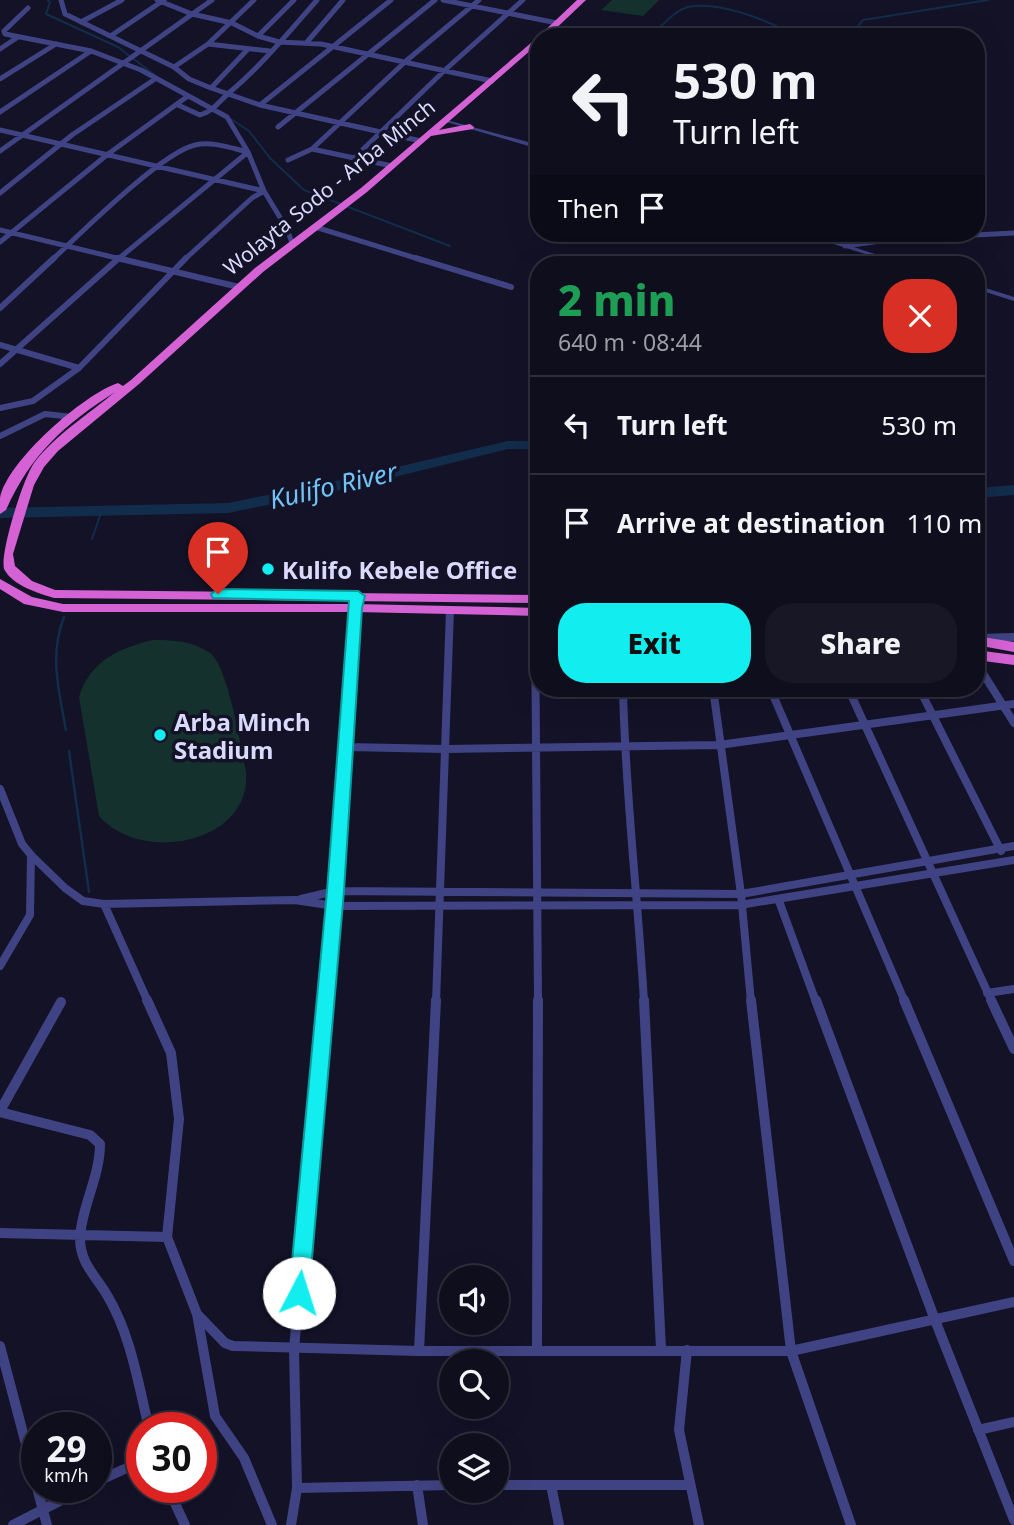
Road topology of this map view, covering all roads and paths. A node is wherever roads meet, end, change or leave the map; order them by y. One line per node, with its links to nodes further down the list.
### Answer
1 (61, 0): 19 (street)
2 (122, 0): 19 (street)
3 (212, 0): 17 (street)
4 (254, 0): 20 (street)
5 (295, 0): 24 (street)
6 (317, 0): 26 (street)
7 (343, 0): 27 (street)
8 (391, 0): 30 (street)
9 (435, 0): 37 (street)
10 (443, 0): 15 (street)
11 (479, 0): 15 (street)
12 (523, 0): 18 (street)
13 (582, 0): 21 (highway, Wolayta Sodo - Arba Minch)
14 (161, 1): 17 (street); 23 (street)
15 (472, 6): 18 (street); 38 (street)
16 (28, 8): 25 (street)
17 (192, 14): 20 (street); 35 (street)
18 (508, 14): 21 (street); 41 (street)
19 (81, 22): 23 (street)
20 (232, 23): 24 (street); 29 (street)
21 (557, 23): 22 (highway, Wolayta Sodo - Arba Minch)
22 (551, 28)
23 (112, 35): 35 (street)
24 (258, 36): 26 (street)
25 (18, 37): 28 (street); 32 (street)
26 (279, 42): 27 (street); 36 (street)
27 (307, 42): 30 (street)
28 (56, 44): 34 (street); 42 (street)
29 (208, 44): 33 (street); 40 (street)
30 (333, 46): 37 (street); 49 (street)
31 (530, 47): 44 (highway, Wolayta Sodo - Arba Minch)
32 (0, 49)
33 (248, 49): 36 (street); 45 (street)
34 (91, 51): 39 (street); 52 (street)
35 (140, 51): 39 (street); 40 (street)
36 (270, 51): 46 (street)
37 (371, 54): 38 (street); 53 (street)
38 (406, 61): 41 (street); 55 (street)
39 (122, 64): 43 (street); 60 (street)
40 (174, 67): 45 (street)
41 (445, 70): 44 (street); 59 (street)
42 (0, 79)
43 (155, 79): 47 (street); 62 (street)
44 (492, 80): 50 (highway, Wolayta Sodo - Arba Minch)
45 (211, 88): 46 (street)
46 (227, 93): 49 (street); 51 (street)
47 (188, 96): 48 (street); 51 (street)
48 (178, 105): 51 (street); 67 (street)
49 (260, 105): 53 (street)
50 (463, 107): 54 (highway, Wolayta Sodo - Arba Minch); 57 (highway)
51 (214, 110): 66 (street)
52 (0, 112)
53 (299, 113): 55 (street); 56 (street)
54 (445, 120): 57 (street); 61 (highway, Wolayta Sodo - Arba Minch)
55 (343, 122): 59 (street); 64 (street)
56 (278, 127)
57 (470, 127): 61 (highway); 63 (street)
58 (1, 130): 60 (street)
59 (380, 131): 61 (street); 68 (street)
60 (22, 135): 62 (street); 65 (street)
61 (425, 137): 70 (highway, Wolayta Sodo - Arba Minch)
62 (60, 144): 67 (street); 74 (street)
63 (530, 144)
64 (312, 149): 68 (street); 69 (street)
65 (0, 151)
66 (248, 152): 71 (street); 72 (street); 73 (street)
67 (108, 154): 71 (street); 77 (street)
68 (354, 158): 70 (street)
69 (288, 160)
70 (392, 166): 75 (highway, Wolayta Sodo - Arba Minch)
71 (159, 167): 72 (street); 84 (street)
72 (215, 181): 73 (street); 87 (street)
73 (264, 191): 83 (street); 88 (street)
74 (0, 193)
75 (315, 226): 83 (highway, Wolayta Sodo - Arba Minch); 90 (street)
76 (0, 230): 77 (street)
77 (12, 233): 80 (street); 84 (street)
78 (1014, 233): 79 (street)
79 (985, 234)
80 (0, 242)
81 (832, 242): 85 (street)
82 (881, 242): 85 (street)
83 (292, 243): 89 (highway, Wolayta Sodo - Arba Minch)
84 (65, 246): 87 (street); 93 (street)
85 (845, 246): 86 (street)
86 (877, 256)
87 (117, 260): 88 (street); 95 (street)
88 (172, 272): 89 (street); 97 (street)
89 (239, 287): 98 (highway, Wolayta Sodo - Arba Minch)
90 (511, 287)
91 (985, 290): 92 (street)
92 (1014, 299)
93 (0, 309)
94 (0, 345): 95 (street)
95 (14, 349): 96 (street); 97 (street)
96 (0, 364)
97 (79, 368): 99 (street)
98 (147, 370): 100 (highway, Wolayta Sodo - Arba Minch); 104 (highway, Wolayta Sodo - Arba Minch)
99 (0, 408)
100 (72, 417): 101 (street); 102 (highway, Wolayta Sodo - Arba Minch)
101 (0, 436)
102 (0, 510)
103 (0, 583): 104 (highway)
104 (217, 601): 105 (highway)
105 (356, 602): 106 (highway); 108 (highway); 129 (street)
106 (530, 608)
107 (530, 608): 108 (highway)
108 (450, 610): 132 (street)
109 (1014, 637): 110 (street)
110 (985, 639)
111 (985, 641): 112 (highway)
112 (1014, 646)
113 (985, 656): 114 (highway)
114 (1014, 660)
115 (985, 676): 123 (street)
116 (537, 697): 130 (street)
117 (623, 697): 131 (street)
118 (714, 697): 128 (street)
119 (773, 697): 127 (street)
120 (852, 697): 126 (street)
121 (924, 697): 124 (street)
122 (1014, 704): 123 (street)
123 (1004, 705): 124 (street); 125 (street)
124 (933, 714): 126 (street); 135 (street)
125 (1014, 723)
126 (864, 725): 127 (street); 137 (street)
127 (789, 737): 128 (street); 140 (street)
128 (719, 745): 131 (street); 146 (street)
129 (347, 747): 132 (street); 142 (street)
130 (536, 748): 131 (street); 132 (street); 144 (street)
131 (624, 748): 145 (street)
132 (445, 749): 143 (street)
133 (0, 789): 136 (street)
134 (1014, 846): 135 (street)
135 (1000, 849): 137 (street); 138 (street)
136 (31, 855): 149 (street); 155 (street)
137 (926, 861): 139 (street); 140 (street)
138 (1010, 861): 139 (street)
139 (932, 873): 141 (street); 157 (street)
140 (852, 875): 141 (street); 146 (street)
141 (857, 887): 148 (street); 164 (street)
142 (335, 891): 143 (street); 147 (street); 152 (street)
143 (441, 892): 144 (street); 150 (street)
144 (538, 893): 145 (street); 153 (street)
145 (638, 894): 146 (street); 154 (street)
146 (741, 894): 151 (street)
147 (295, 900): 149 (street); 152 (street)
148 (779, 901): 151 (street); 167 (street)
149 (104, 904): 163 (street)
150 (440, 905): 152 (street); 153 (street); 173 (street)
151 (740, 905): 154 (street); 174 (street)
152 (334, 906): 169 (street)
153 (538, 906): 154 (street); 171 (street)
154 (639, 907): 170 (street)
155 (0, 966)
156 (1014, 989): 157 (street)
157 (987, 993): 159 (street)
158 (61, 1002): 160 (street)
159 (1014, 1049)
160 (0, 1111): 162 (street)
161 (0, 1233): 162 (street)
162 (80, 1237): 163 (street); 175 (street)
163 (167, 1237): 166 (street)
164 (1014, 1261)
165 (1014, 1302): 167 (street)
166 (197, 1314): 169 (street); 193 (street)
167 (934, 1320): 174 (street); 178 (street)
168 (0, 1346): 177 (street)
169 (294, 1349): 173 (street); 184 (street)
170 (661, 1349): 171 (street); 172 (street)
171 (537, 1350): 173 (street)
172 (687, 1350): 174 (street); 183 (street)
173 (419, 1351)
174 (791, 1351): 198 (street)
175 (145, 1412)
176 (1014, 1422): 178 (street)
177 (21, 1426)
178 (978, 1430): 189 (street)
179 (417, 1485): 180 (street); 184 (street); 195 (street)
180 (439, 1485)
181 (509, 1485): 182 (street)
182 (551, 1485): 183 (street); 196 (street)
183 (689, 1485): 197 (street)
184 (297, 1488): 194 (street)
185 (41, 1503): 188 (street)
186 (53, 1503): 188 (street)
187 (175, 1503): 192 (street)
188 (42, 1508): 190 (street); 191 (street)
189 (1014, 1520)
190 (13, 1525)
191 (47, 1525)
192 (185, 1525)
193 (272, 1525)
194 (291, 1525)
195 (424, 1525)
196 (559, 1525)
197 (699, 1525)
198 (851, 1525)

